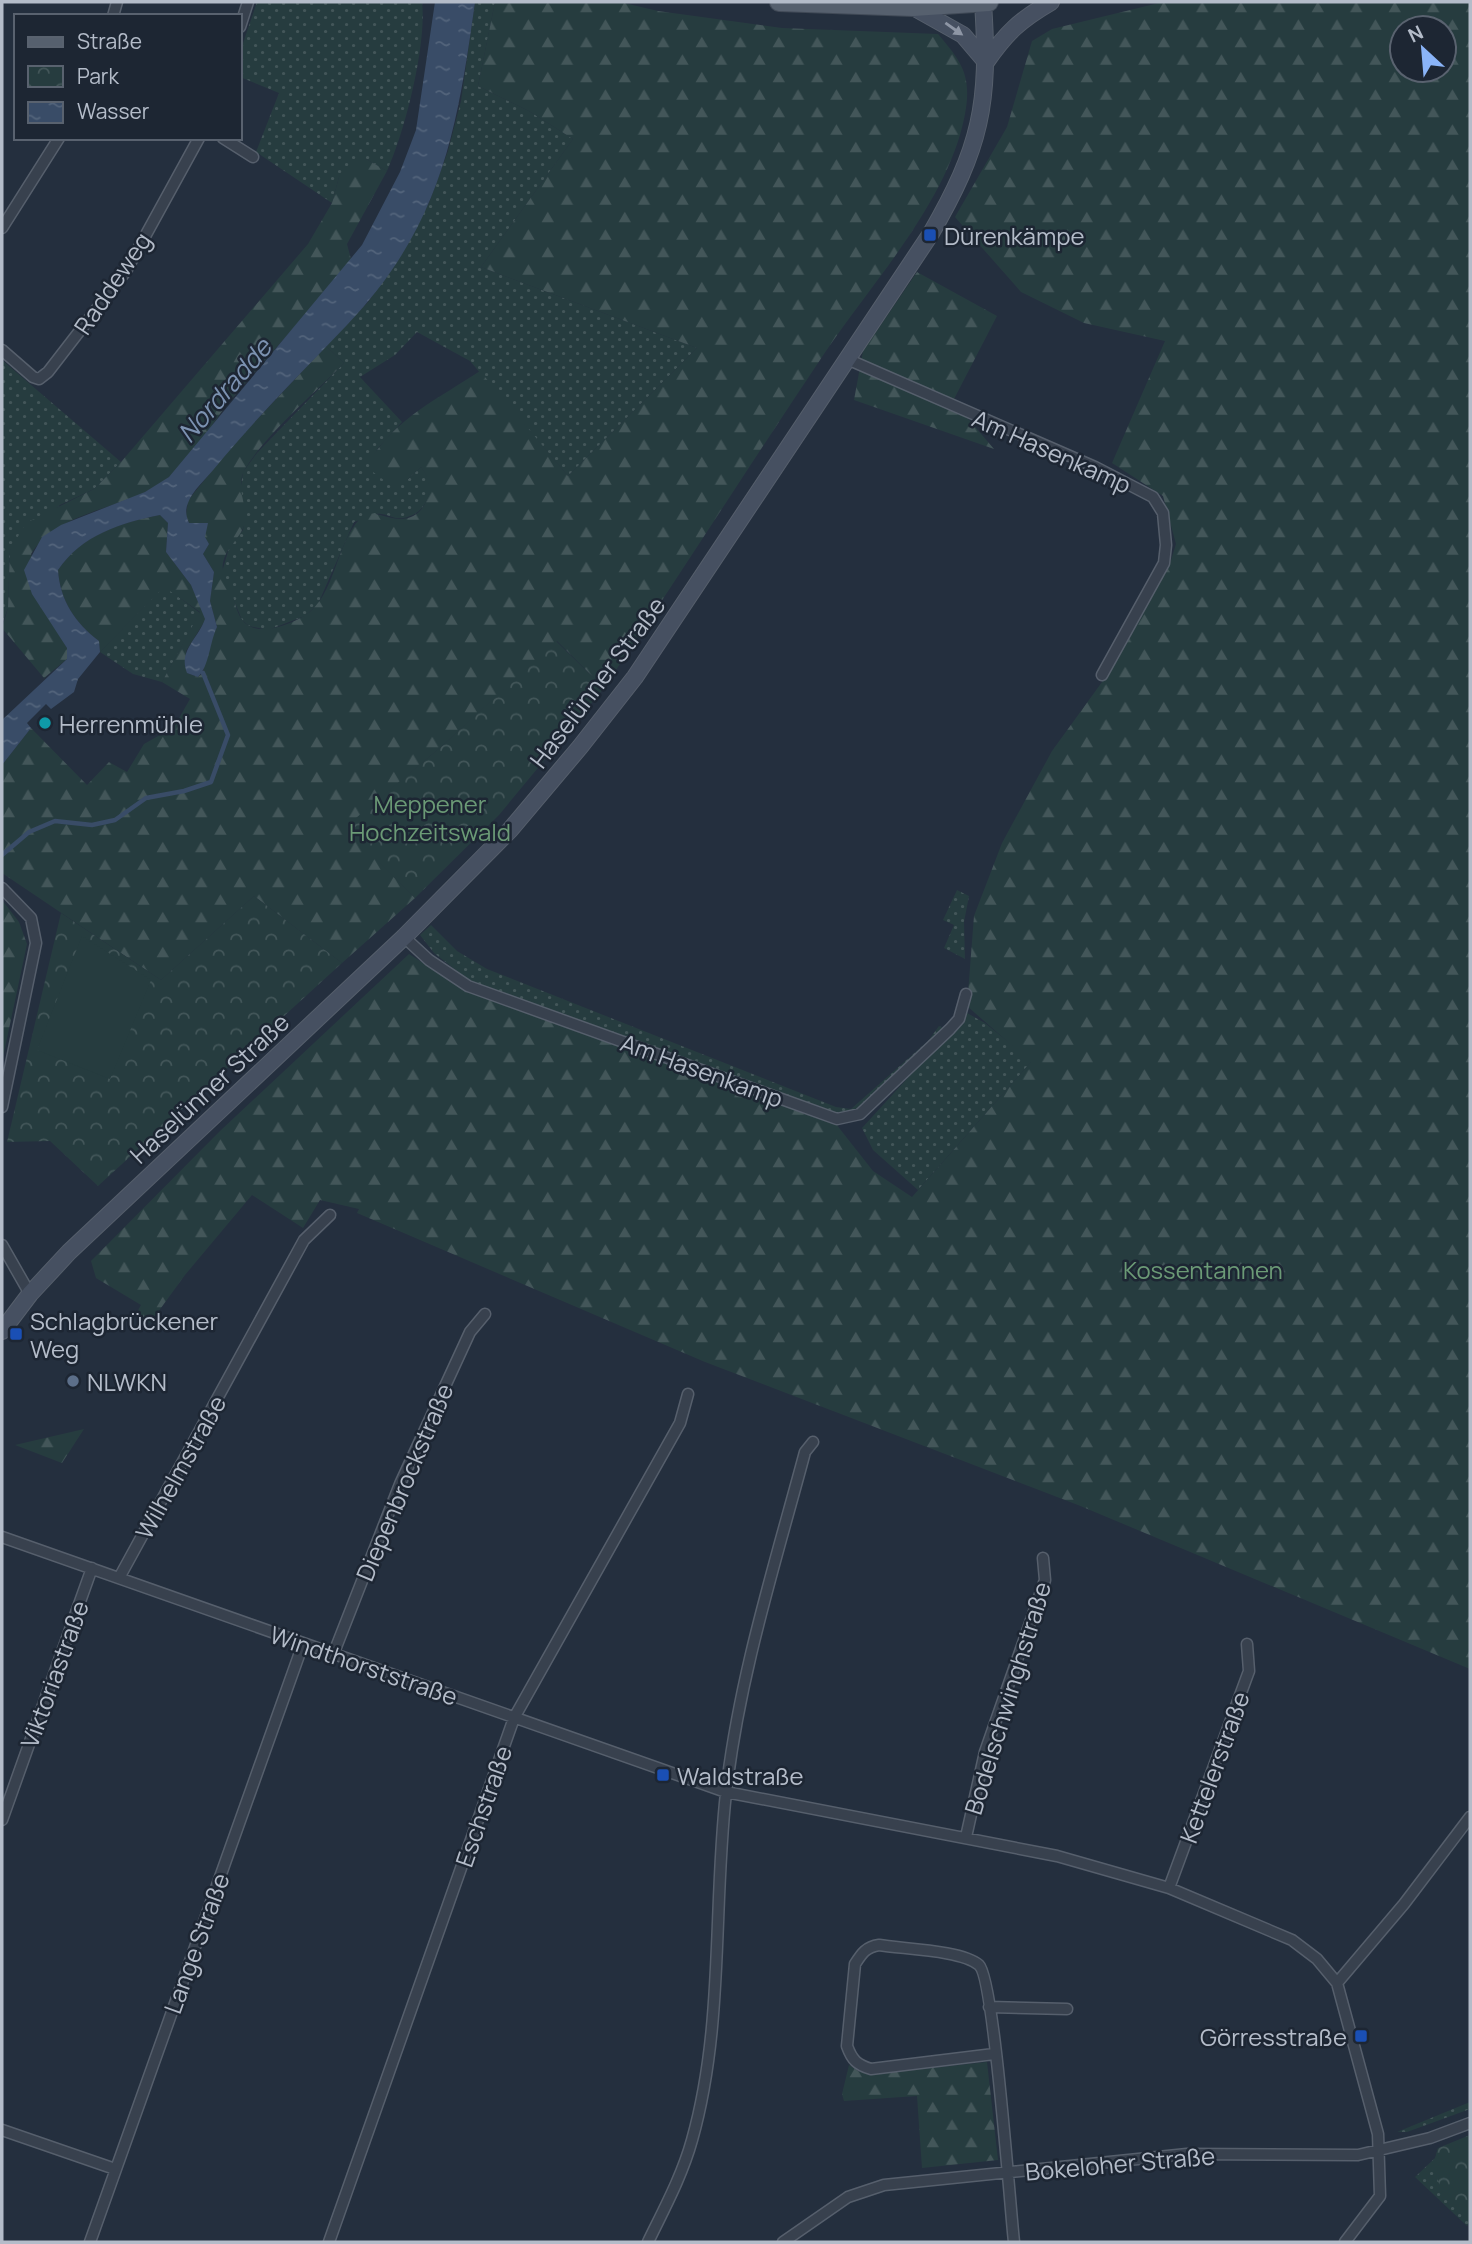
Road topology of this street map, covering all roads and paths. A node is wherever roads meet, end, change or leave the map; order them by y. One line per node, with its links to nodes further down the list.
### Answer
1 (248, 2): 7 (street)
2 (779, 2): 6 (main road)
3 (982, 2): 4 (main road); 6 (main road); 8 (street, Haselünner Straße)
4 (989, 2)
5 (1051, 2): 8 (street)
6 (913, 7): 8 (street, one-way to 8)
7 (242, 21)
8 (986, 62): 15 (street, Haselünner Straße)
9 (58, 140): 13 (street)
10 (199, 140): 14 (street, Raddeweg)
11 (226, 140): 12 (street)
12 (253, 157)
13 (2, 228)
14 (2, 350)
15 (847, 359): 16 (street, Am Hasenkamp); 18 (street, Haselünner Straße)
16 (1102, 675)
17 (2, 888): 20 (street)
18 (404, 937): 19 (street, Am Hasenkamp); 23 (street, Haselünner Straße)
19 (966, 994)
20 (2, 1107)
21 (330, 1215): 31 (street, Wilhelmstraße)
22 (2, 1244): 23 (street)
23 (30, 1294): 25 (street, Haselünner Straße)
24 (485, 1314): 34 (street, Diepenbrockstraße)
25 (2, 1331)
26 (688, 1394): 35 (street, Eschstraße)
27 (813, 1443): 36 (street)
28 (2, 1536): 30 (street, Windthorststraße)
29 (1043, 1558): 39 (street, Bodelschwinghstraße)
30 (92, 1568): 31 (street, Windthorststraße); 38 (street, Viktoriastraße)
31 (120, 1578): 32 (street, Windthorststraße)
32 (303, 1644): 34 (street, Windthorststraße); 48 (street, Lange Straße)
33 (1247, 1644): 40 (street, Kettelerstraße)
34 (333, 1655): 35 (street, Windthorststraße)
35 (514, 1718): 36 (street, Windthorststraße); 51 (street, Eschstraße)
36 (726, 1792): 39 (street); 52 (street)
37 (1470, 1817): 41 (street)
38 (2, 1820)
39 (966, 1837): 40 (street)
40 (1169, 1888): 41 (street)
41 (1337, 1983): 47 (street)
42 (989, 2007): 43 (street); 44 (street); 44 (street)
43 (1066, 2010)
44 (994, 2054): 49 (street)
45 (1470, 2123): 47 (street, Bokeloher Straße)
46 (2, 2130): 48 (street)
47 (1379, 2151): 49 (street, Bokeloher Straße); 55 (street)
48 (115, 2169): 50 (street, Lange Straße)
49 (1007, 2173): 53 (street, Bokeloher Straße); 54 (street)
50 (90, 2242)
51 (329, 2242)
52 (648, 2242)
53 (782, 2242)
54 (1014, 2242)
55 (1345, 2242)

